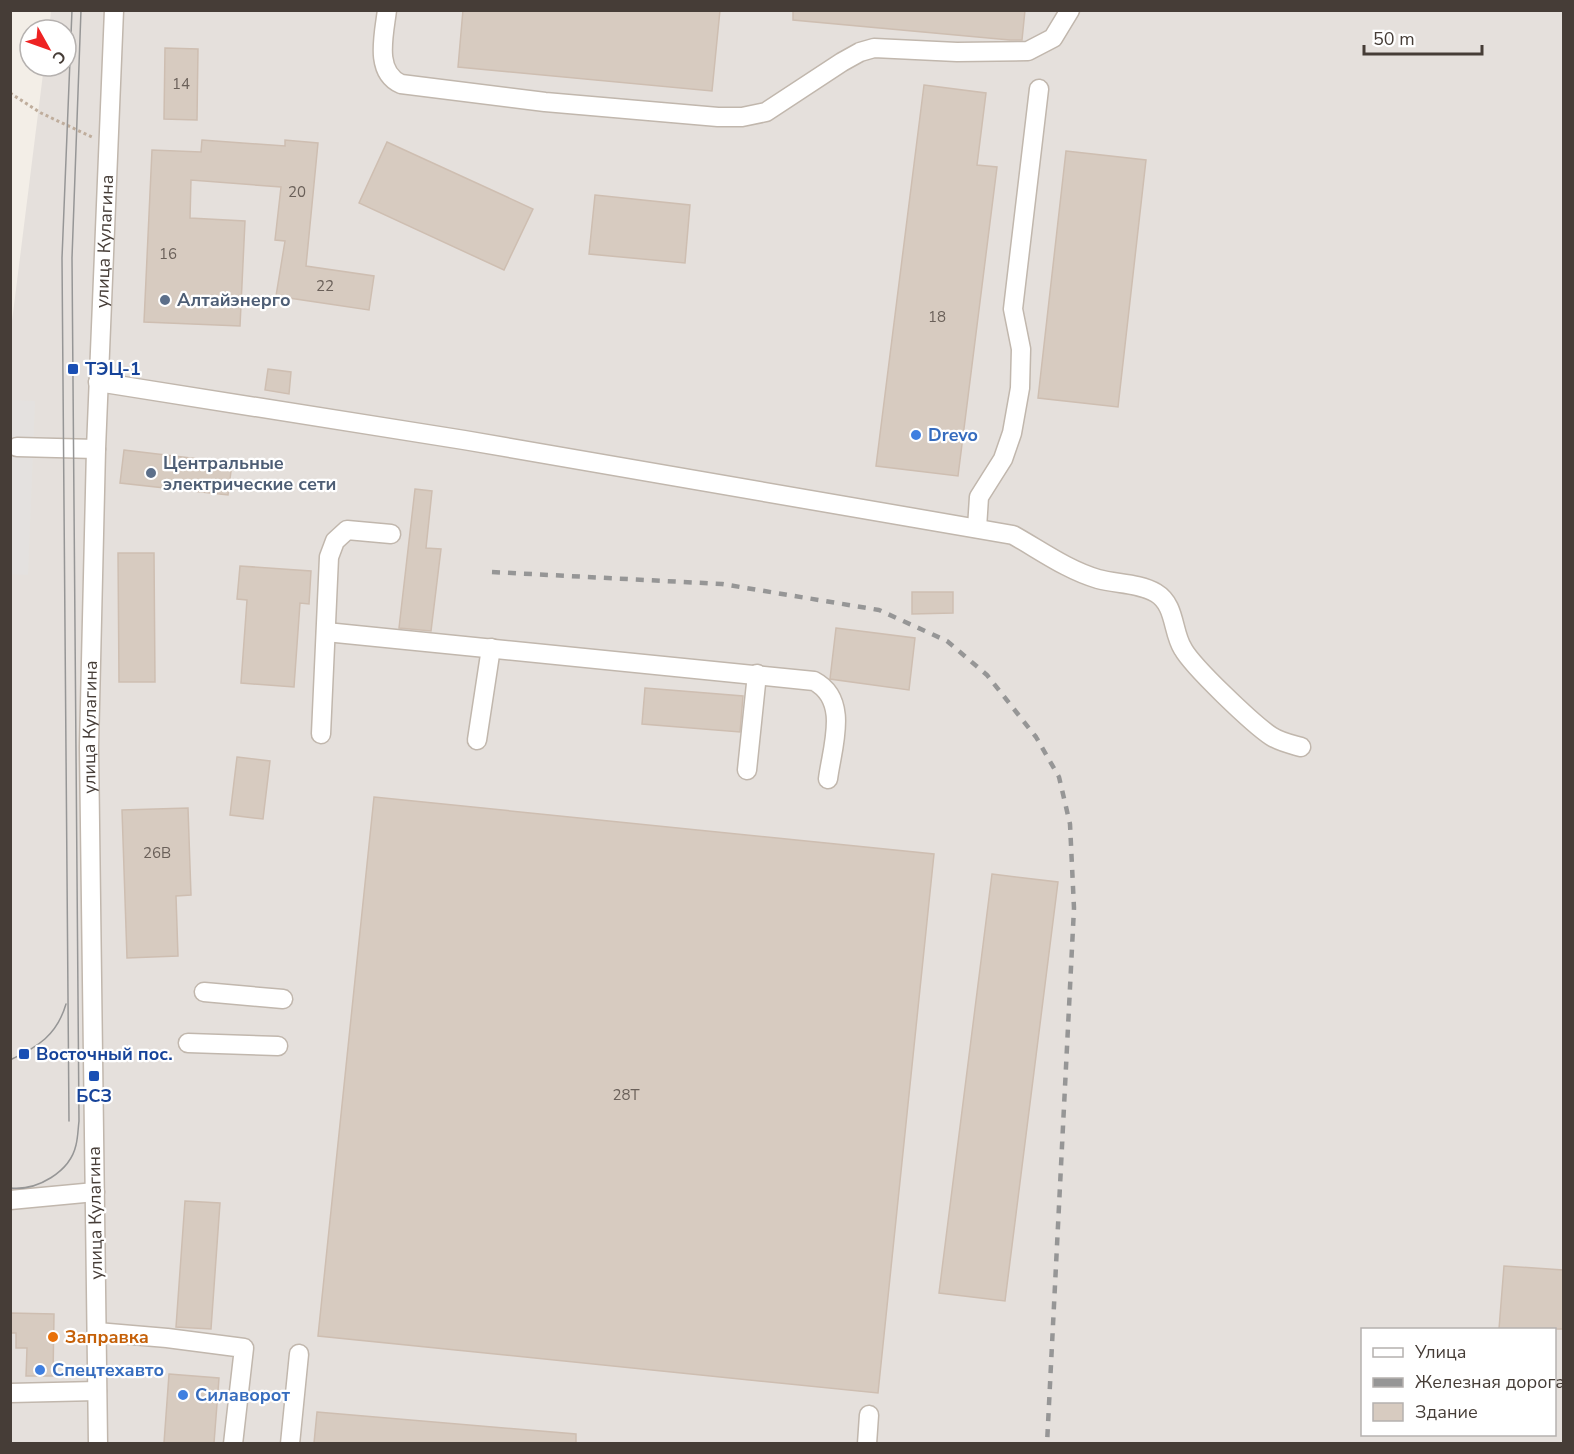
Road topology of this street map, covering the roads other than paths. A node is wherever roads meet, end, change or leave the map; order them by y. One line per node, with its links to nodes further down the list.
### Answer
1 (114, 10): 5 (street, улица Кулагина)
2 (387, 10): 3 (street)
3 (1070, 10)
4 (1039, 89): 8 (street)
5 (98, 382): 7 (street, улица Кулагина); 8 (street)
6 (16, 447): 7 (street)
7 (96, 449): 22 (street, улица Кулагина)
8 (977, 528): 15 (street)
9 (391, 534): 10 (street)
10 (326, 632): 11 (street); 13 (street)
11 (491, 648): 12 (street); 14 (street)
12 (757, 674): 16 (street); 17 (street)
13 (321, 734)
14 (477, 740)
15 (1301, 747)
16 (747, 770)
17 (828, 779)
18 (204, 992): 19 (street)
19 (283, 999)
20 (188, 1043): 21 (street)
21 (278, 1046)
22 (95, 1192): 23 (street); 24 (street, улица Кулагина)
23 (10, 1200)
24 (97, 1332): 26 (street, улица Кулагина); 30 (street)
25 (299, 1354): 31 (street)
26 (97, 1391): 27 (street); 29 (street, улица Кулагина)
27 (10, 1393)
28 (869, 1415): 32 (street)
29 (98, 1443)
30 (233, 1443)
31 (290, 1443)
32 (867, 1443)

